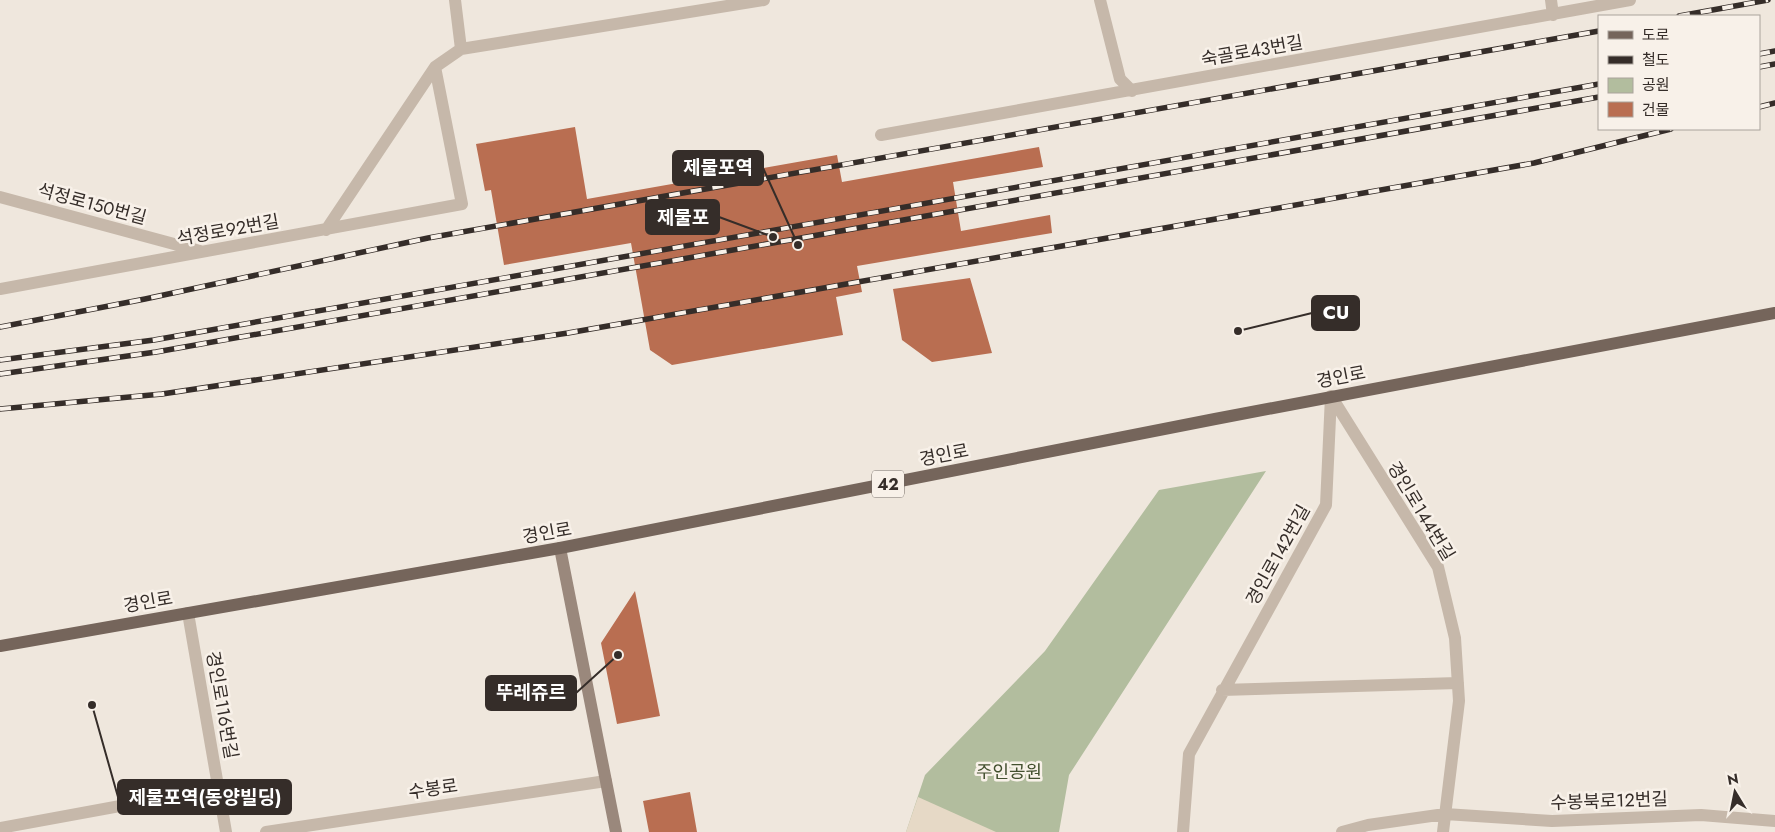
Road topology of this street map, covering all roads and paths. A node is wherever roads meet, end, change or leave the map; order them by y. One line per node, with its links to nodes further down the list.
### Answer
1 (454, 0): 7 (lane)
2 (764, 0): 7 (lane)
3 (1100, 0): 9 (lane)
4 (1551, 0): 6 (lane)
5 (1630, 0): 6 (lane, 숙골로43번길)
6 (1553, 15): 9 (lane, 숙골로43번길)
7 (461, 49): 8 (lane)
8 (435, 66): 12 (lane); 12 (lane, 석정로92번길)
9 (1132, 91): 10 (lane, 숙골로43번길)
10 (881, 135)
11 (0, 197): 13 (lane, 석정로150번길)
12 (326, 230): 13 (lane, 석정로92번길)
13 (204, 252): 14 (lane, 석정로92번길)
14 (0, 289)
15 (1775, 313): 16 (main road, 경인로 / 42)
16 (1331, 396): 17 (main road, 경인로 / 42); 20 (lane, 경인로144번길); 21 (lane, 경인로142번길)
17 (560, 548): 18 (main road, 경인로 / 42); 22 (street)
18 (188, 613): 19 (main road, 경인로 / 42); 23 (lane, 경인로116번길)
19 (0, 646)
20 (1458, 683): 21 (lane); 24 (lane, 경인로144번길)
21 (1222, 690): 30 (lane, 경인로142번길)
22 (606, 782): 28 (lane, 수봉로); 29 (street)
23 (218, 788): 26 (lane); 27 (lane, 경인로116번길)
24 (1445, 814): 25 (lane, 수봉북로12번길); 31 (lane); 32 (lane, 경인로144번길)
25 (1775, 821)
26 (0, 828)
27 (226, 832)
28 (266, 832)
29 (616, 832)
30 (1183, 832)
31 (1342, 832)
32 (1443, 832)

